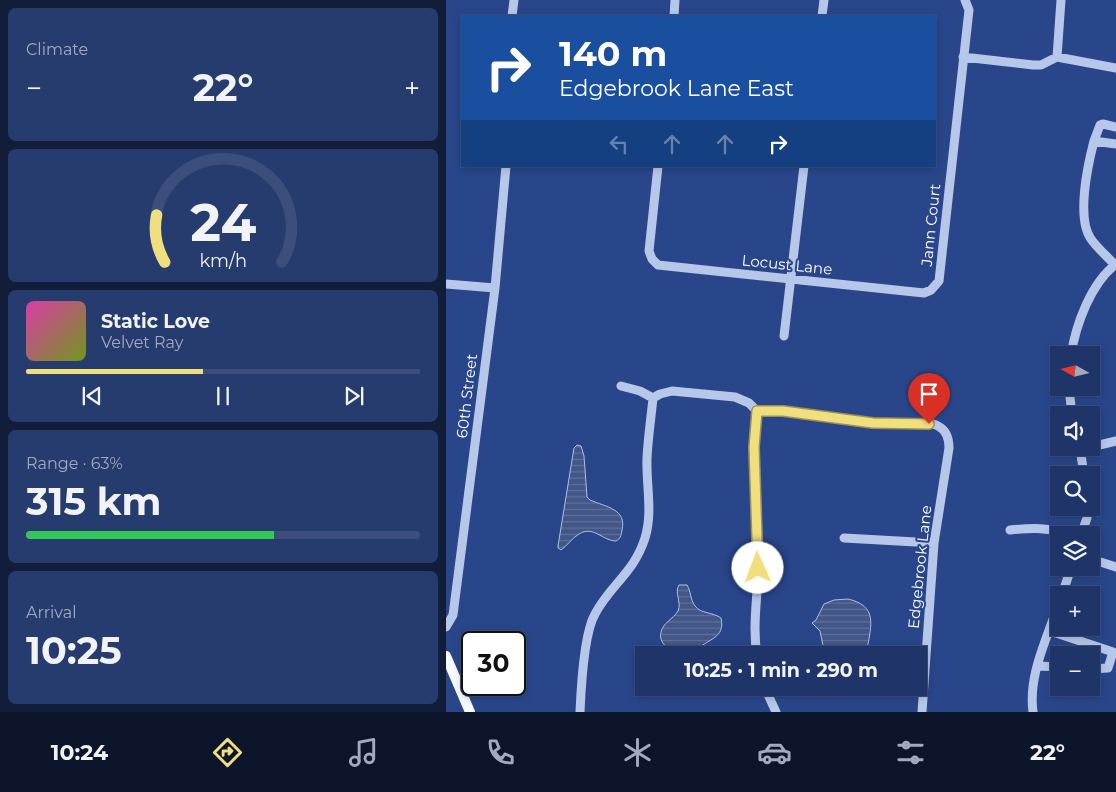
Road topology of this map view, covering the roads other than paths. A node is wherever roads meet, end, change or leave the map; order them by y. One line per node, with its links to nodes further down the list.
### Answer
1 (514, 0): 6 (street)
2 (675, 0): 7 (street)
3 (824, 0): 8 (street)
4 (965, 0): 9 (street, Jann Court)
5 (1061, 0): 10 (street)
6 (512, 15)
7 (674, 15)
8 (822, 15)
9 (963, 56): 10 (street); 22 (street, Jann Court)
10 (1057, 57): 11 (street)
11 (1116, 68)
12 (1116, 127): 13 (street)
13 (1094, 141): 14 (street); 18 (street)
14 (1116, 144)
15 (506, 167): 21 (street, 60th Street)
16 (658, 167): 19 (street, Locust Lane)
17 (804, 167): 19 (street)
18 (1115, 264): 24 (street)
19 (791, 279): 22 (street, Locust Lane); 23 (street)
20 (446, 284): 21 (street)
21 (495, 288): 36 (street, 60th Street)
22 (931, 290)
23 (784, 336)
24 (1073, 346)
25 (621, 386): 26 (street)
26 (654, 398): 27 (street); 48 (street)
27 (757, 411): 33 (street, Edgebrook Lane); 39 (street)
28 (1116, 441): 29 (street)
29 (1100, 445)
30 (1010, 530): 31 (street)
31 (1050, 530)
32 (844, 538): 33 (street)
33 (934, 543): 50 (street, Edgebrook Lane)
34 (1100, 562): 35 (street)
35 (1116, 568)
36 (446, 627)
37 (1050, 631): 43 (street)
38 (1065, 636): 40 (street)
39 (756, 646)
40 (1095, 646)
41 (1100, 648): 45 (street)
42 (446, 656): 47 (main road)
43 (1038, 666): 44 (street); 51 (street)
44 (1050, 667)
45 (1100, 668)
46 (769, 696): 49 (street)
47 (470, 712)
48 (580, 712)
49 (776, 712)
50 (922, 712)
51 (1033, 712)

